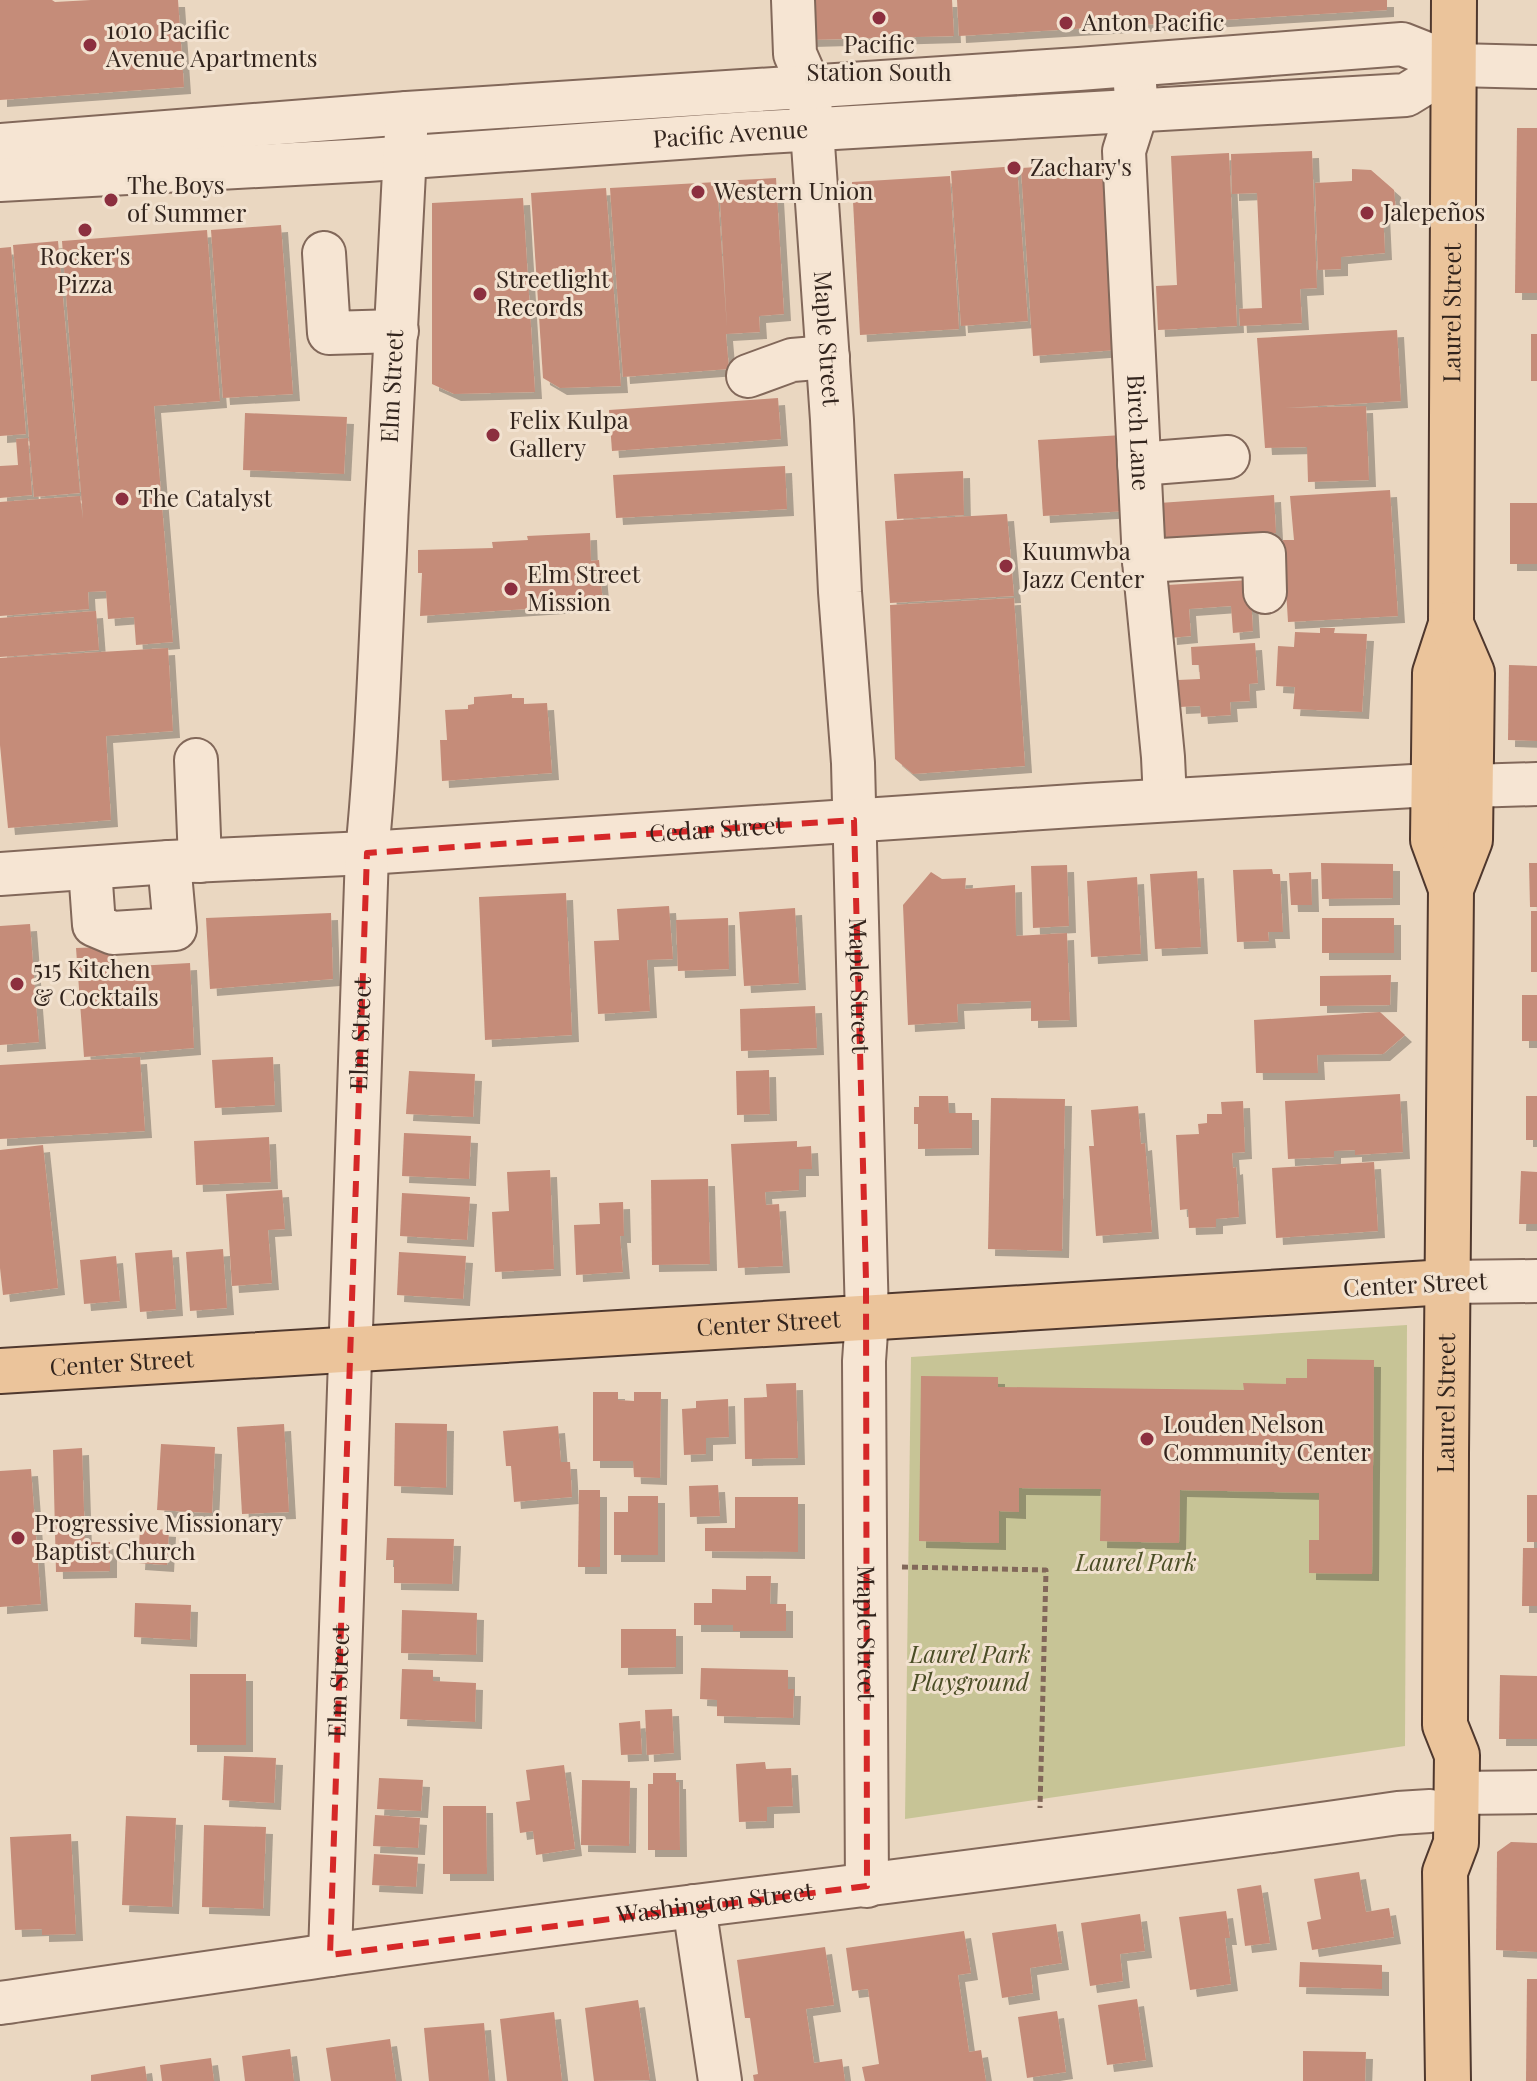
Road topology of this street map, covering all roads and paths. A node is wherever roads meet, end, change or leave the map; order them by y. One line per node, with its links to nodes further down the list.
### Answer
1 (793, 0): 7 (street, Maple Street)
2 (1454, 0): 4 (main road, Laurel Street)
3 (1134, 64): 4 (street, Pacific Avenue); 7 (street, Pacific Avenue); 8 (street, Birch Lane)
4 (1455, 65): 5 (street, Pacific Avenue); 8 (street, Pacific Avenue); 25 (main road, Laurel Street)
5 (1537, 67)
6 (559, 85): 7 (street, Pacific Avenue); 9 (street, Pacific Avenue); 12 (street)
7 (809, 86): 10 (street, Maple Street)
8 (1137, 110): 10 (street, Pacific Avenue); 20 (street, Birch Lane)
9 (407, 113): 11 (street, Pacific Avenue); 13 (street, Elm Street)
10 (811, 130): 12 (street, Pacific Avenue); 17 (street, Maple Street)
11 (0, 145)
12 (563, 146): 13 (street, Pacific Avenue)
13 (405, 158): 14 (street, Pacific Avenue); 16 (street, Elm Street)
14 (0, 180)
15 (324, 253): 16 (street)
16 (397, 331): 28 (street, Elm Street)
17 (828, 357): 18 (street); 27 (street, Maple Street)
18 (748, 376)
19 (1228, 457): 20 (street)
20 (1139, 464): 21 (street, Birch Lane)
21 (1144, 561): 22 (street); 26 (street, Birch Lane)
22 (1265, 592)
23 (196, 760): 29 (street)
24 (1537, 784): 25 (street, Cedar Street)
25 (1452, 786): 26 (street, Cedar Street); 33 (main road, Laurel Street)
26 (1165, 800): 27 (street, Cedar Street)
27 (854, 820): 28 (street, Cedar Street); 34 (street, Maple Street)
28 (367, 853): 29 (street, Cedar Street); 35 (street, Elm Street)
29 (185, 862): 30 (street, Cedar Street); 30 (street)
30 (90, 869): 31 (street, Cedar Street)
31 (0, 874)
32 (1537, 1281): 33 (street, Center Street)
33 (1447, 1282): 34 (main road, Center Street); 39 (main road, Laurel Street)
34 (867, 1318): 35 (main road, Center Street); 41 (street, Maple Street)
35 (351, 1350): 36 (main road, Center Street); 43 (street, Elm Street)
36 (0, 1371)
37 (893, 1567): 40 (path)
38 (1537, 1792): 39 (street, Washington Street)
39 (1443, 1802): 41 (street, Washington Street); 46 (main road, Laurel Street)
40 (1040, 1808)
41 (867, 1886): 42 (street, Washington Street)
42 (694, 1906): 43 (street, Washington Street); 45 (street)
43 (330, 1955): 44 (street, Washington Street)
44 (0, 2003)
45 (720, 2081)
46 (1448, 2081)

